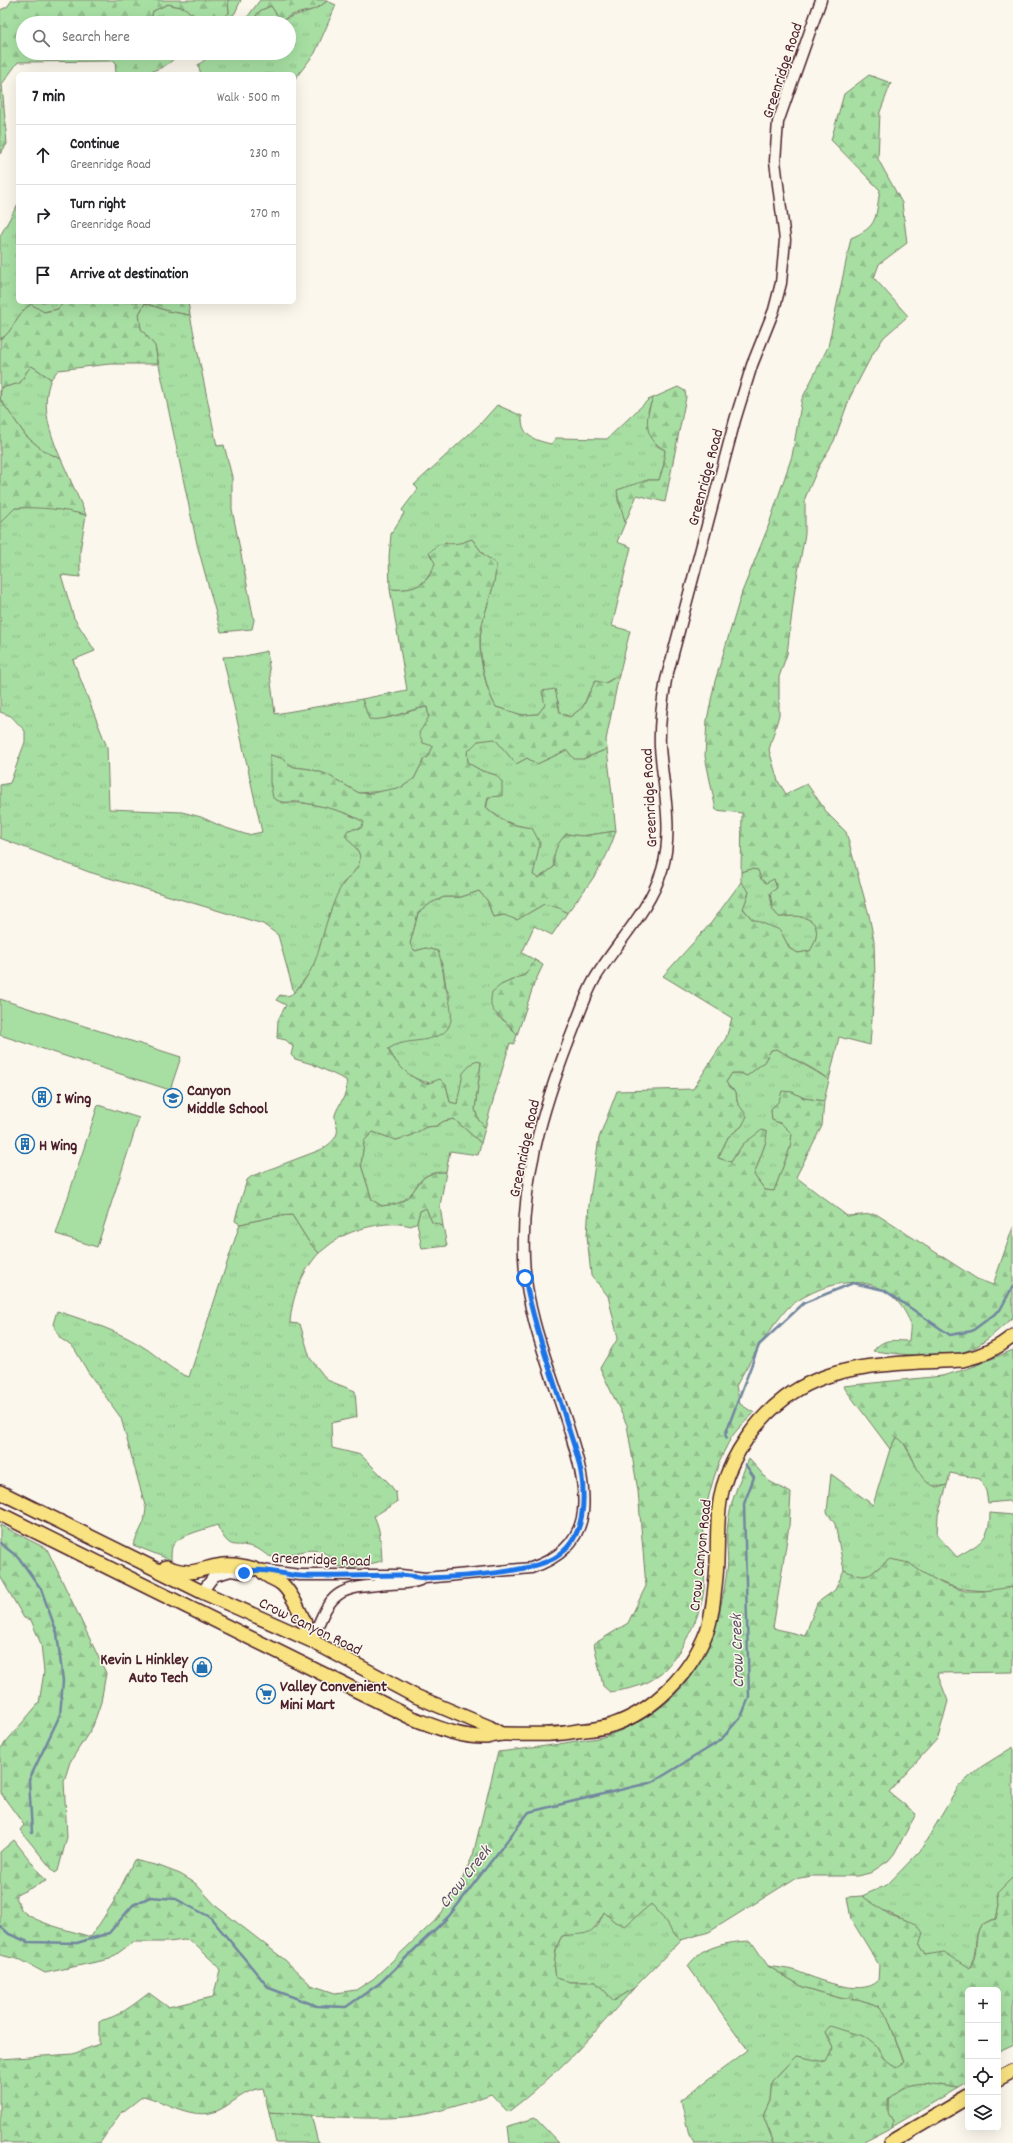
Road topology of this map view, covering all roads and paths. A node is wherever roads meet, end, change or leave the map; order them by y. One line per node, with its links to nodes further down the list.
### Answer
1 (821, 0): 7 (street, Greenridge Road)
2 (1013, 1336): 14 (main road, Crow Canyon Road)
3 (0, 1492): 5 (main road, Crow Canyon Road)
4 (0, 1514): 9 (main road, Crow Canyon Road)
5 (134, 1558): 6 (main road); 8 (main road, Crow Canyon Road)
6 (258, 1570): 7 (street, Greenridge Road); 8 (street, Greenridge Road); 10 (main road)
7 (425, 1578): 10 (street, Greenridge Road)
8 (202, 1592): 9 (main road); 10 (main road, Crow Canyon Road)
9 (194, 1610): 12 (main road, Crow Canyon Road)
10 (312, 1642): 11 (main road, Crow Canyon Road)
11 (362, 1668): 12 (main road); 13 (main road, Crow Canyon Road)
12 (396, 1710): 13 (main road); 14 (main road, Crow Canyon Road)
13 (469, 1719): 14 (main road, Crow Canyon Road)
14 (501, 1734)
15 (1013, 2071): 16 (main road)
16 (1001, 2077)
17 (965, 2099): 18 (main road)
18 (890, 2143)

